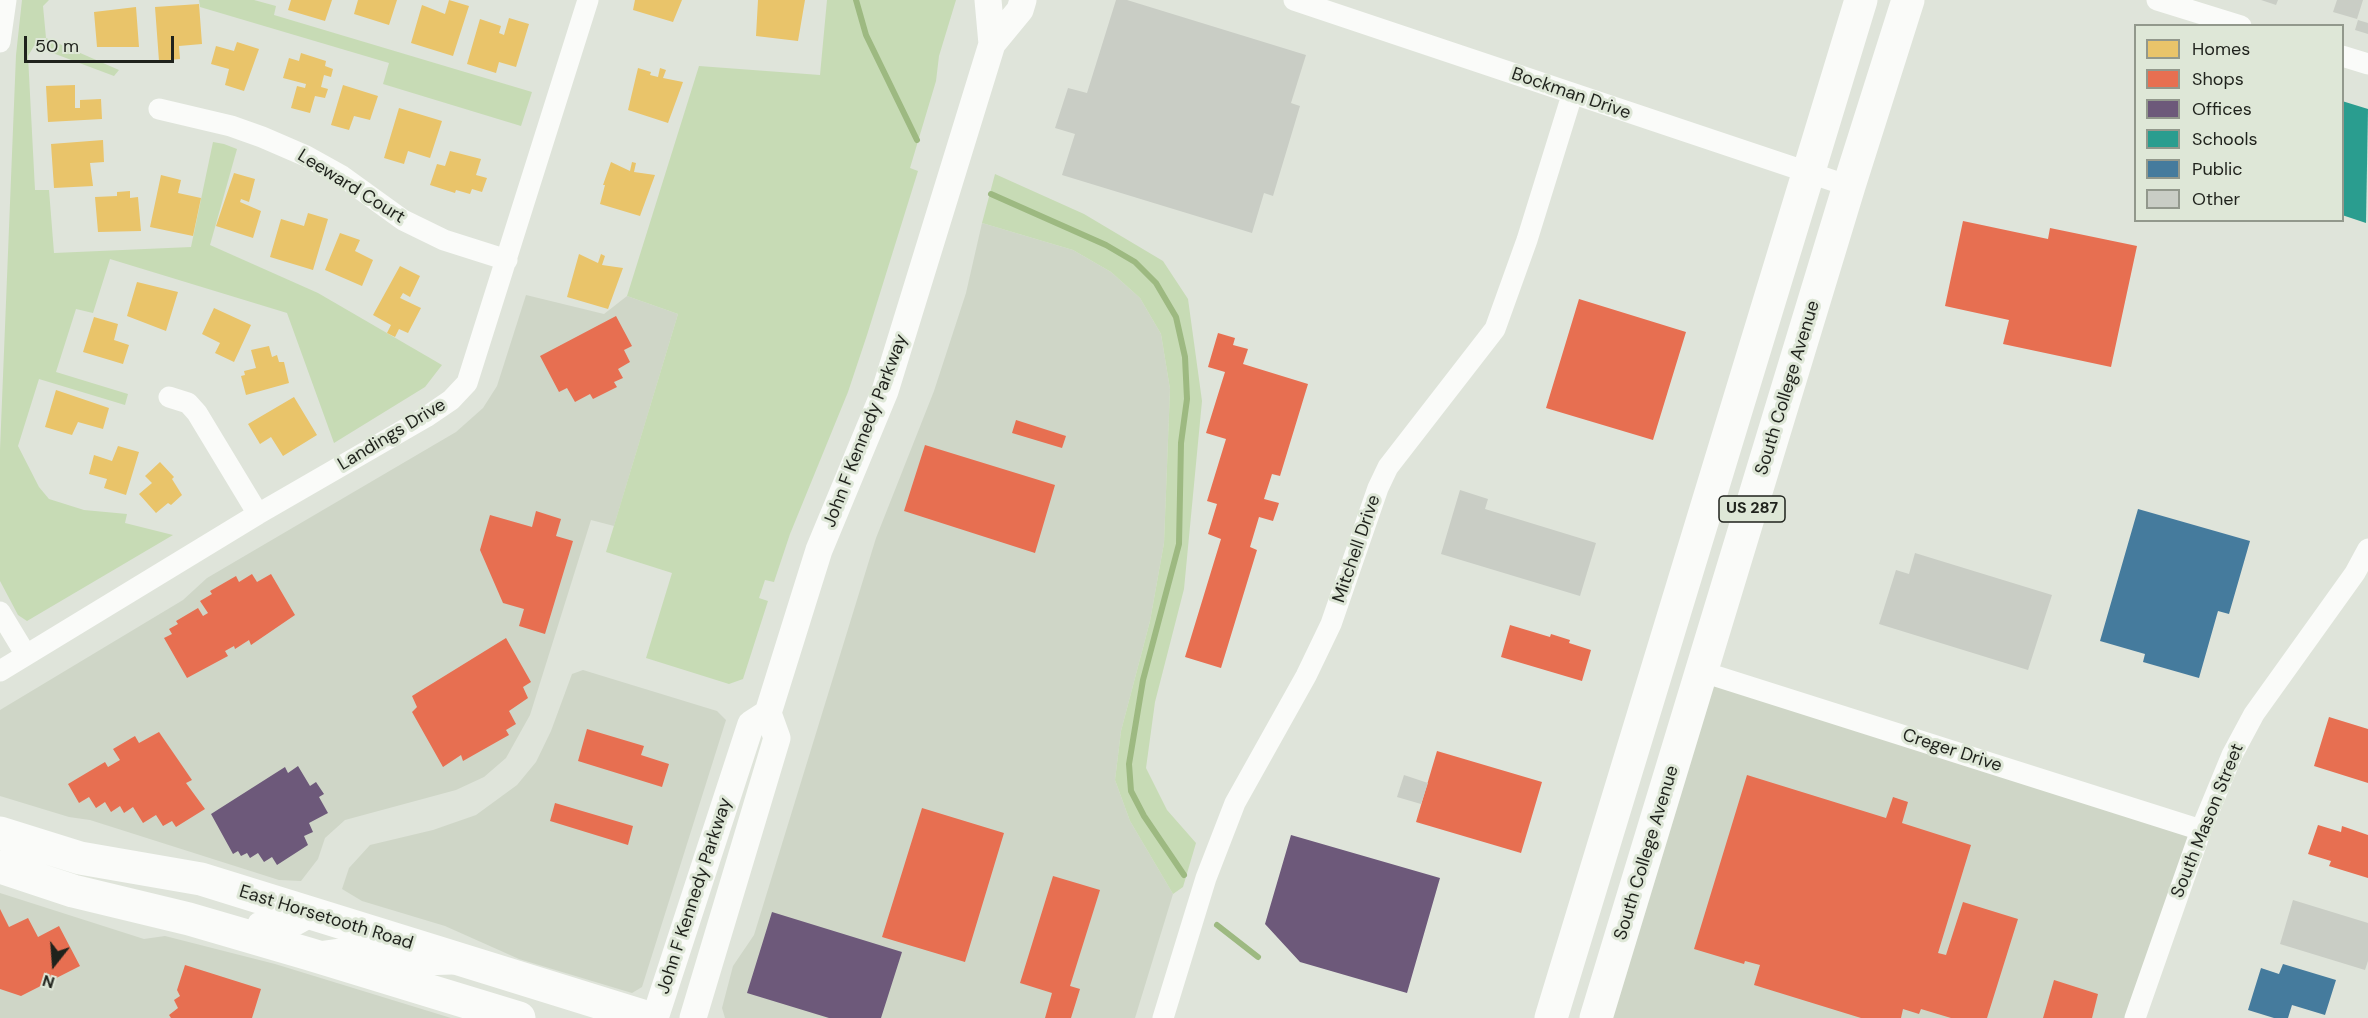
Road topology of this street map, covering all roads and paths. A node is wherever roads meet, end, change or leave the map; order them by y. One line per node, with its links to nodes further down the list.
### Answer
1 (6, 0): 10 (street)
2 (988, 0): 11 (street, John F Kennedy Parkway)
3 (1023, 0): 11 (street, John F Kennedy Parkway)
4 (1294, 0): 14 (street, Bockman Drive)
5 (1861, 0): 16 (main road, US 287)
6 (1908, 0): 17 (main road, South College Avenue / US 287)
7 (2157, 0): 9 (street)
8 (583, 1): 18 (street, Landings Drive)
9 (2235, 24)
10 (0, 42)
11 (992, 44): 27 (street, John F Kennedy Parkway)
12 (2344, 56): 13 (street)
13 (2368, 64)
14 (1572, 95): 16 (street, Bockman Drive); 41 (street, Mitchell Drive)
15 (159, 109): 18 (street, Leeward Court)
16 (1808, 174): 17 (street, Bockman Drive); 20 (main road, US 287)
17 (1849, 186): 26 (main road, South College Avenue / US 287)
18 (507, 260): 21 (street, Landings Drive)
19 (170, 397): 21 (street)
20 (1715, 477): 26 (main road); 28 (main road, US 287)
21 (258, 514): 24 (street, Landings Drive)
22 (2368, 549): 29 (street, South Mason Street)
23 (0, 612): 24 (street)
24 (26, 655): 25 (street, Landings Drive)
25 (0, 671)
26 (1703, 673): 29 (street, Creger Drive); 33 (main road, South College Avenue / US 287)
27 (768, 714): 39 (street, John F Kennedy Parkway); 40 (street, John F Kennedy Parkway)
28 (1631, 756): 33 (main road); 42 (main road, US 287)
29 (2201, 830): 44 (street, South Mason Street)
30 (0, 833): 32 (main road, East Horsetooth Road)
31 (0, 867): 34 (main road)
32 (314, 915): 34 (street); 36 (main road, East Horsetooth Road)
33 (1627, 917): 43 (main road, South College Avenue / US 287)
34 (189, 920): 35 (main road)
35 (309, 954): 36 (street); 37 (main road)
36 (471, 963): 38 (main road, East Horsetooth Road)
37 (519, 1018)
38 (649, 1018)
39 (655, 1018)
40 (693, 1018)
41 (1163, 1018)
42 (1551, 1018)
43 (1596, 1018)
44 (2134, 1018)

